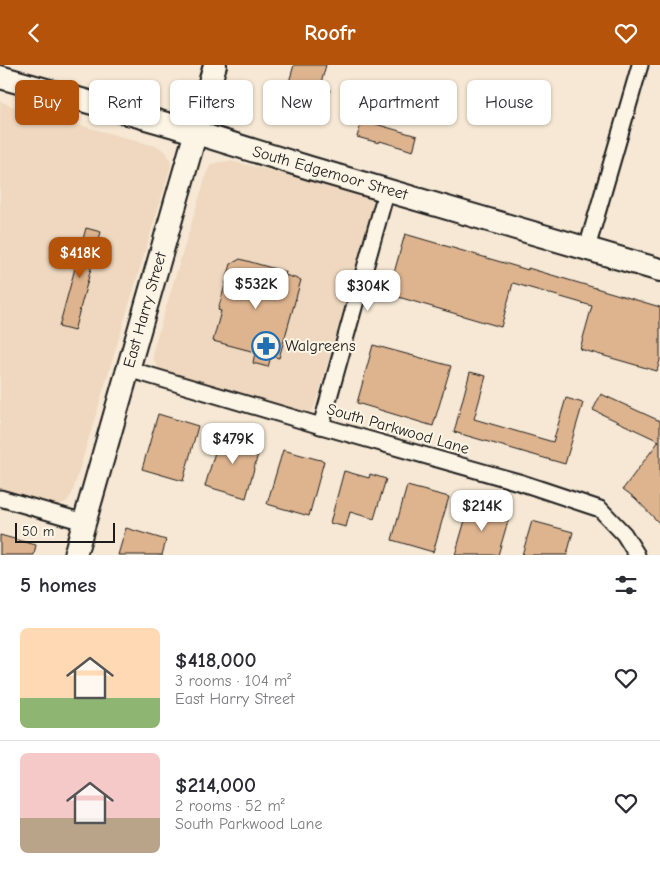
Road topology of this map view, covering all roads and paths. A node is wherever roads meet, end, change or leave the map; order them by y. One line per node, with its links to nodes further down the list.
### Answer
1 (215, 65): 4 (street, East Harry Street)
2 (640, 65): 6 (street)
3 (0, 77): 4 (street, South Edgemoor Street)
4 (196, 133): 5 (street, South Edgemoor Street); 8 (street, East Harry Street)
5 (387, 189): 6 (street, South Edgemoor Street); 9 (street)
6 (586, 248): 7 (street, South Edgemoor Street)
7 (660, 270)
8 (128, 369): 9 (street, South Parkwood Lane); 11 (street, East Harry Street)
9 (321, 426): 13 (street, South Parkwood Lane)
10 (0, 498): 11 (street)
11 (84, 522): 12 (street, East Harry Street)
12 (75, 555)
13 (637, 555)

